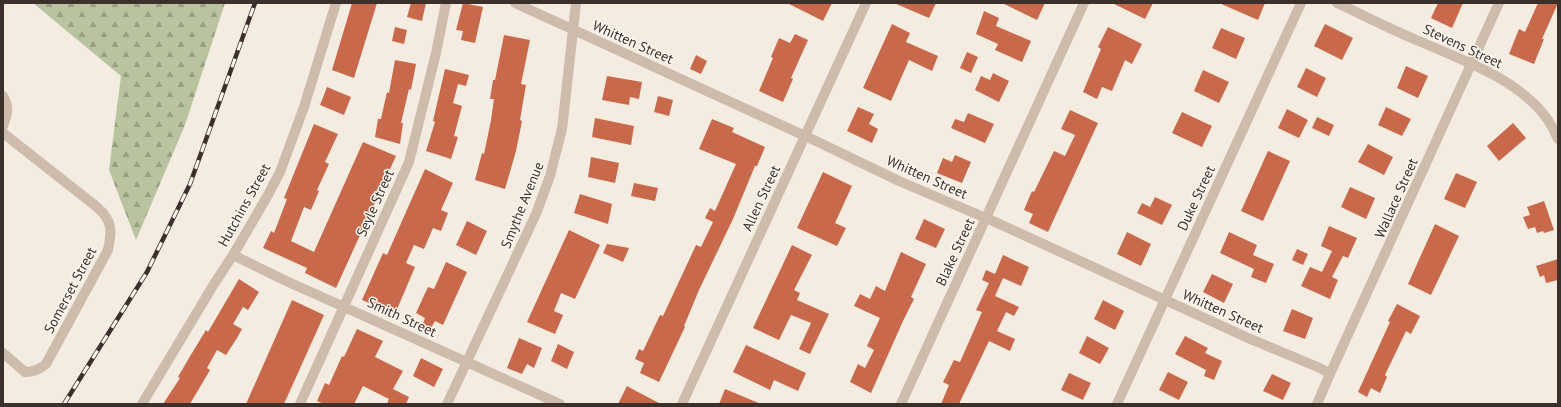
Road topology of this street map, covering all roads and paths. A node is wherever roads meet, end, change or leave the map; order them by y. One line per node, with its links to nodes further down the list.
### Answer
1 (336, 3): 18 (street, Hutchins Street)
2 (446, 3): 20 (street, Seyle Street)
3 (515, 3): 10 (street, Whitten Street)
4 (576, 3): 10 (street, Smythe Avenue)
5 (866, 3): 15 (street, Allen Street)
6 (1084, 3): 17 (street, Blake Street)
7 (1301, 3): 19 (street, Duke Street)
8 (1337, 3): 11 (street, Stevens Street)
9 (1500, 3): 11 (street, Wallace Street)
10 (573, 30): 15 (street, Whitten Street); 22 (street, Smythe Avenue)
11 (1472, 63): 16 (street, Stevens Street); 23 (street, Wallace Street)
12 (3, 96): 13 (street)
13 (3, 126)
14 (3, 133): 21 (street, Somerset Street)
15 (805, 135): 17 (street, Whitten Street); 28 (street, Allen Street)
16 (1558, 139)
17 (986, 218): 19 (street, Whitten Street); 29 (street, Blake Street)
18 (233, 255): 20 (street, Smith Street); 24 (street, Hutchins Street)
19 (1165, 300): 23 (street, Whitten Street); 30 (street, Duke Street)
20 (345, 306): 22 (street, Smith Street); 25 (street, Seyle Street)
21 (3, 354)
22 (467, 362): 26 (street, Smythe Avenue); 27 (street, Smith Street)
23 (1330, 374): 31 (street, Wallace Street)
24 (142, 404)
25 (300, 404)
26 (447, 404)
27 (560, 404)
28 (682, 404)
29 (901, 404)
30 (1117, 404)
31 (1317, 404)

